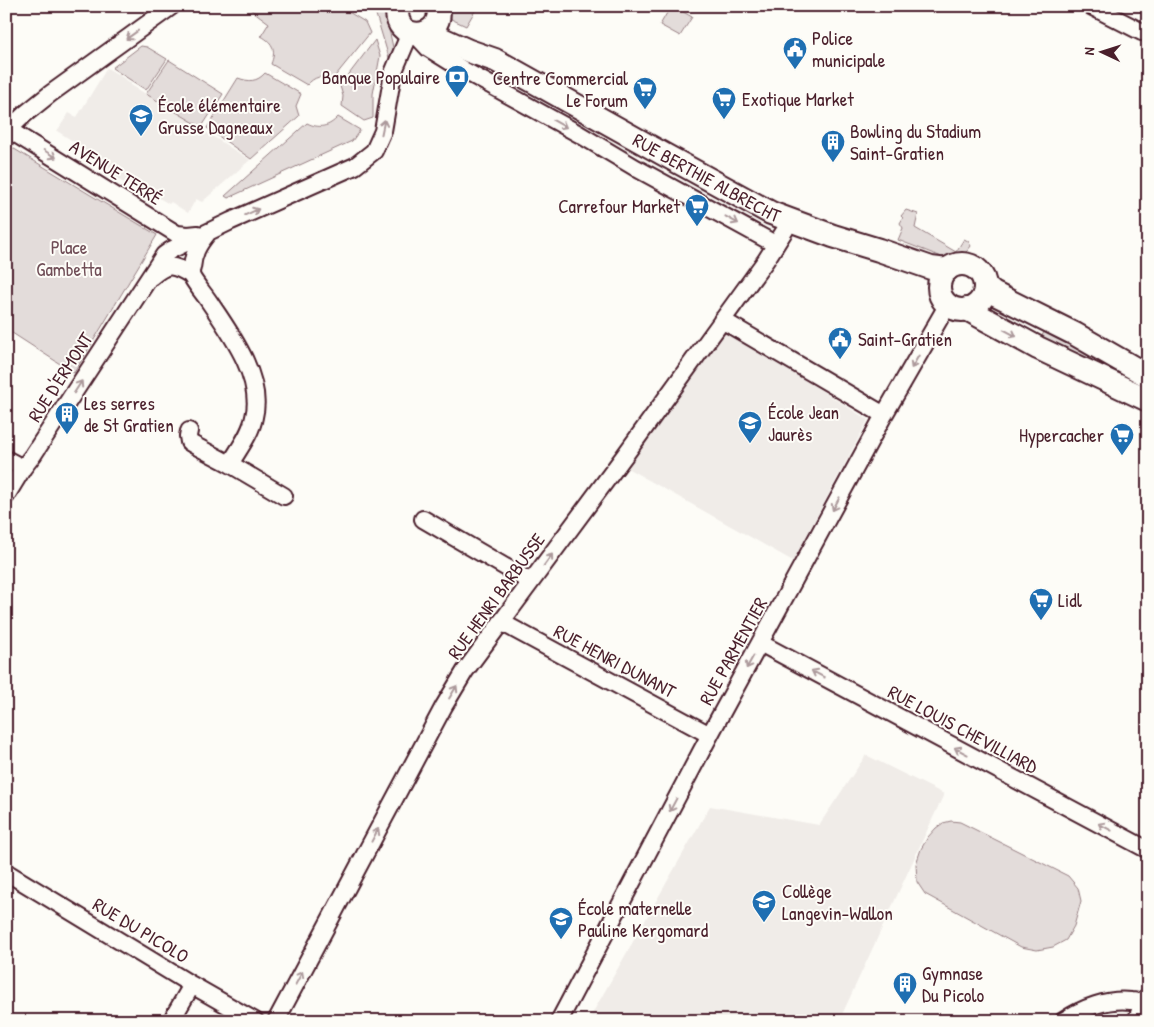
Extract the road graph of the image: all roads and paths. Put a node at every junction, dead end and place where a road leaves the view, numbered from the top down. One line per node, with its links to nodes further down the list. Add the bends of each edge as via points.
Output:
1 (172, 6): 6 (street, one-way to 6, via 50,94)
2 (398, 6): 4 (street, via 400,26)
3 (1091, 6): 5 (street)
4 (426, 25): 7 (street, RUE BERTHIE ALBRECHT, via 479,44 495,60); 8 (street, RUE D'ERMONT, one-way to 4, via 355,166 374,151 383,131 393,74); 9 (street, RUE BERTHIE ALBRECHT, one-way to 9, via 428,48)
5 (1148, 32)
6 (7, 130): 8 (street, AVENUE TERRÉ, one-way to 8, via 177,234 188,236)
7 (789, 221): 9 (street, RUE HENRI BARBUSSE); 10 (street, RUE BERTHIE ALBRECHT)
8 (208, 232): 11 (street, via 192,258); 12 (street, RUE D'ERMONT, via 164,255)
9 (775, 244): 15 (street, RUE HENRI BARBUSSE)
10 (939, 273): 13 (street, RUE BERTHIE ALBRECHT, via 959,264 973,267 982,275); 14 (street, via 943,299)
11 (191, 275): 12 (street, RUE D'ERMONT, via 172,266 163,268); 23 (street, via 235,340 255,388 256,404 251,429)
12 (147, 281): 24 (street, RUE D'ERMONT, one-way to 12)
13 (985, 286): 14 (street, via 984,294 974,306); 16 (street, RUE BERTHIE ALBRECHT)
14 (958, 307): 18 (street, RUE BERTHIE ALBRECHT, one-way to 18); 20 (street, RUE PARMENTIER, one-way to 20)
15 (722, 320): 20 (street); 28 (street, RUE HENRI BARBUSSE, one-way to 15)
16 (1081, 337): 17 (street, RUE BERTHIE ALBRECHT); 18 (street, RUE BERTHIE ALBRECHT)
17 (1148, 376)
18 (1118, 386): 19 (street, RUE BERTHIE ALBRECHT)
19 (1148, 400)
20 (884, 415): 30 (street, RUE PARMENTIER, one-way to 30)
21 (189, 431): 23 (street, via 189,442)
22 (6, 459): 24 (street)
23 (230, 464): 26 (street)
24 (23, 468): 25 (street, RUE D'ERMONT)
25 (6, 496)
26 (284, 496)
27 (423, 519): 28 (street)
28 (531, 582): 29 (street, RUE HENRI BARBUSSE)
29 (501, 622): 31 (street, RUE HENRI DUNANT); 38 (street, RUE HENRI BARBUSSE, one-way to 29, via 444,706)
30 (760, 643): 31 (street, RUE PARMENTIER, one-way to 31); 32 (street, RUE LOUIS CHEVILLIARD, one-way to 30)
31 (710, 735): 39 (street, RUE PARMENTIER, one-way to 39)
32 (1148, 850)
33 (6, 872): 34 (street, RUE DU PICOLO)
34 (192, 984): 36 (street); 37 (street, RUE DU PICOLO)
35 (1145, 1009): 40 (street, via 1130,1000 1105,1003 1081,1010)
36 (171, 1021)
37 (255, 1021)
38 (276, 1021)
39 (559, 1021)
40 (1063, 1021)

